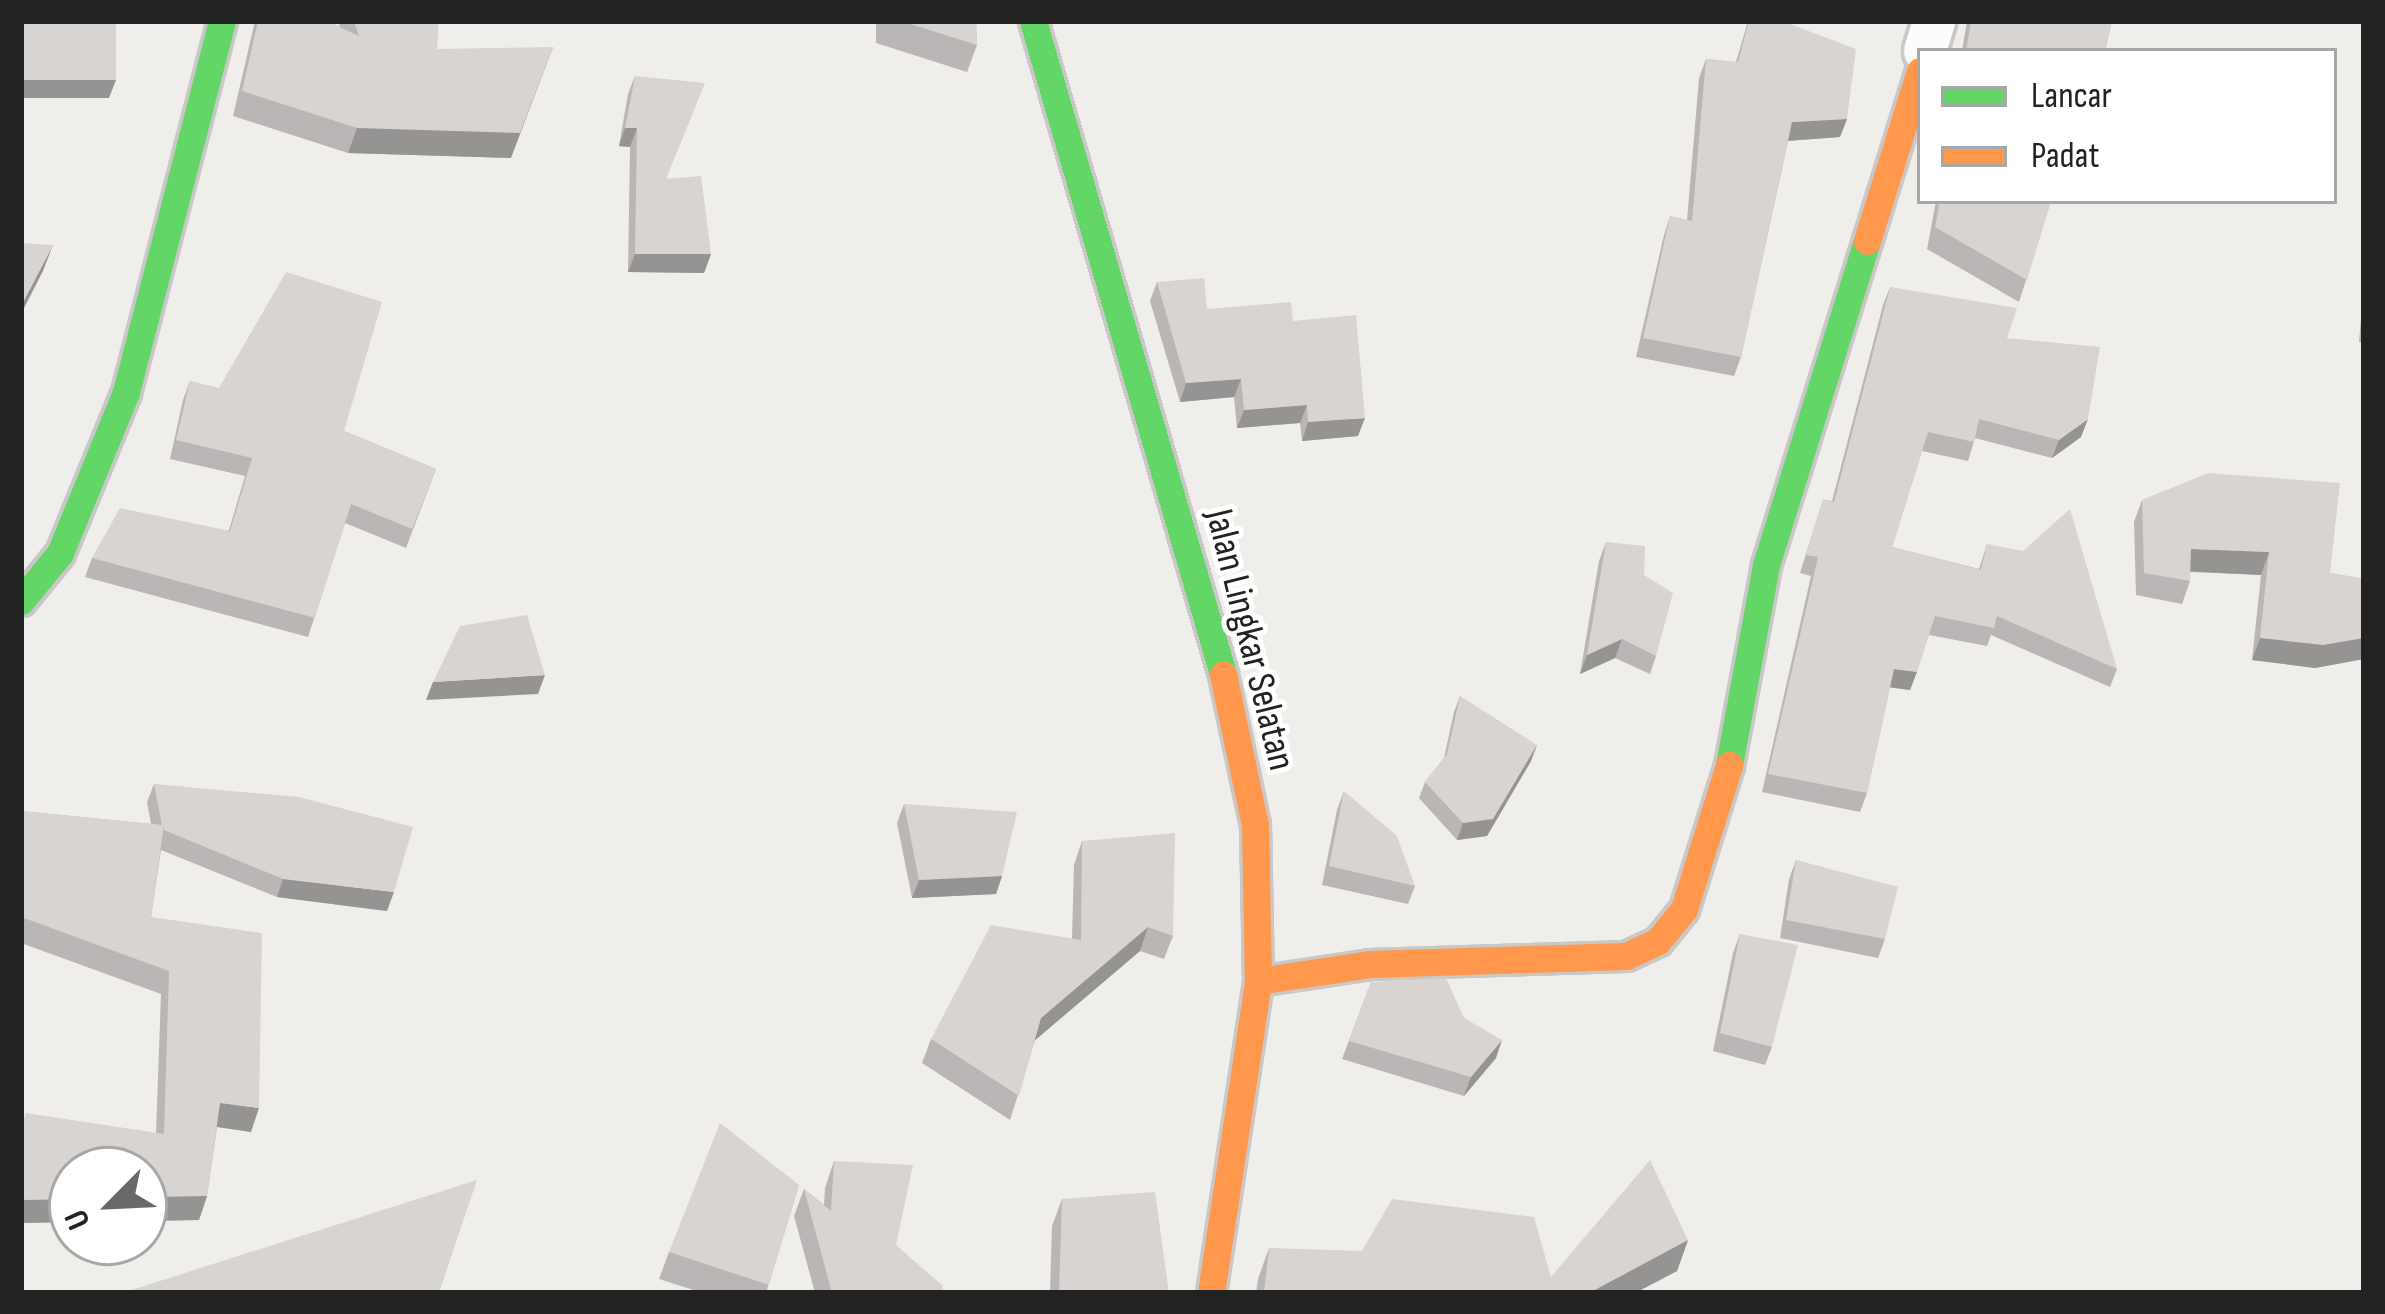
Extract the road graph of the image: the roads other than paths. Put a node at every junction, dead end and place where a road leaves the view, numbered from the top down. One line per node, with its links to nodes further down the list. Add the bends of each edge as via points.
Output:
1 (222, 21): 4 (street, via 126,392 60,553)
2 (1033, 21): 5 (street, Jalan Lingkar Selatan, via 1227,688 1255,825)
3 (1917, 80): 5 (street, via 1766,565 1724,795 1684,909 1658,941 1626,956 1370,964)
4 (21, 601)
5 (1258, 981): 6 (street, Jalan Lingkar Selatan)
6 (1210, 1293)

